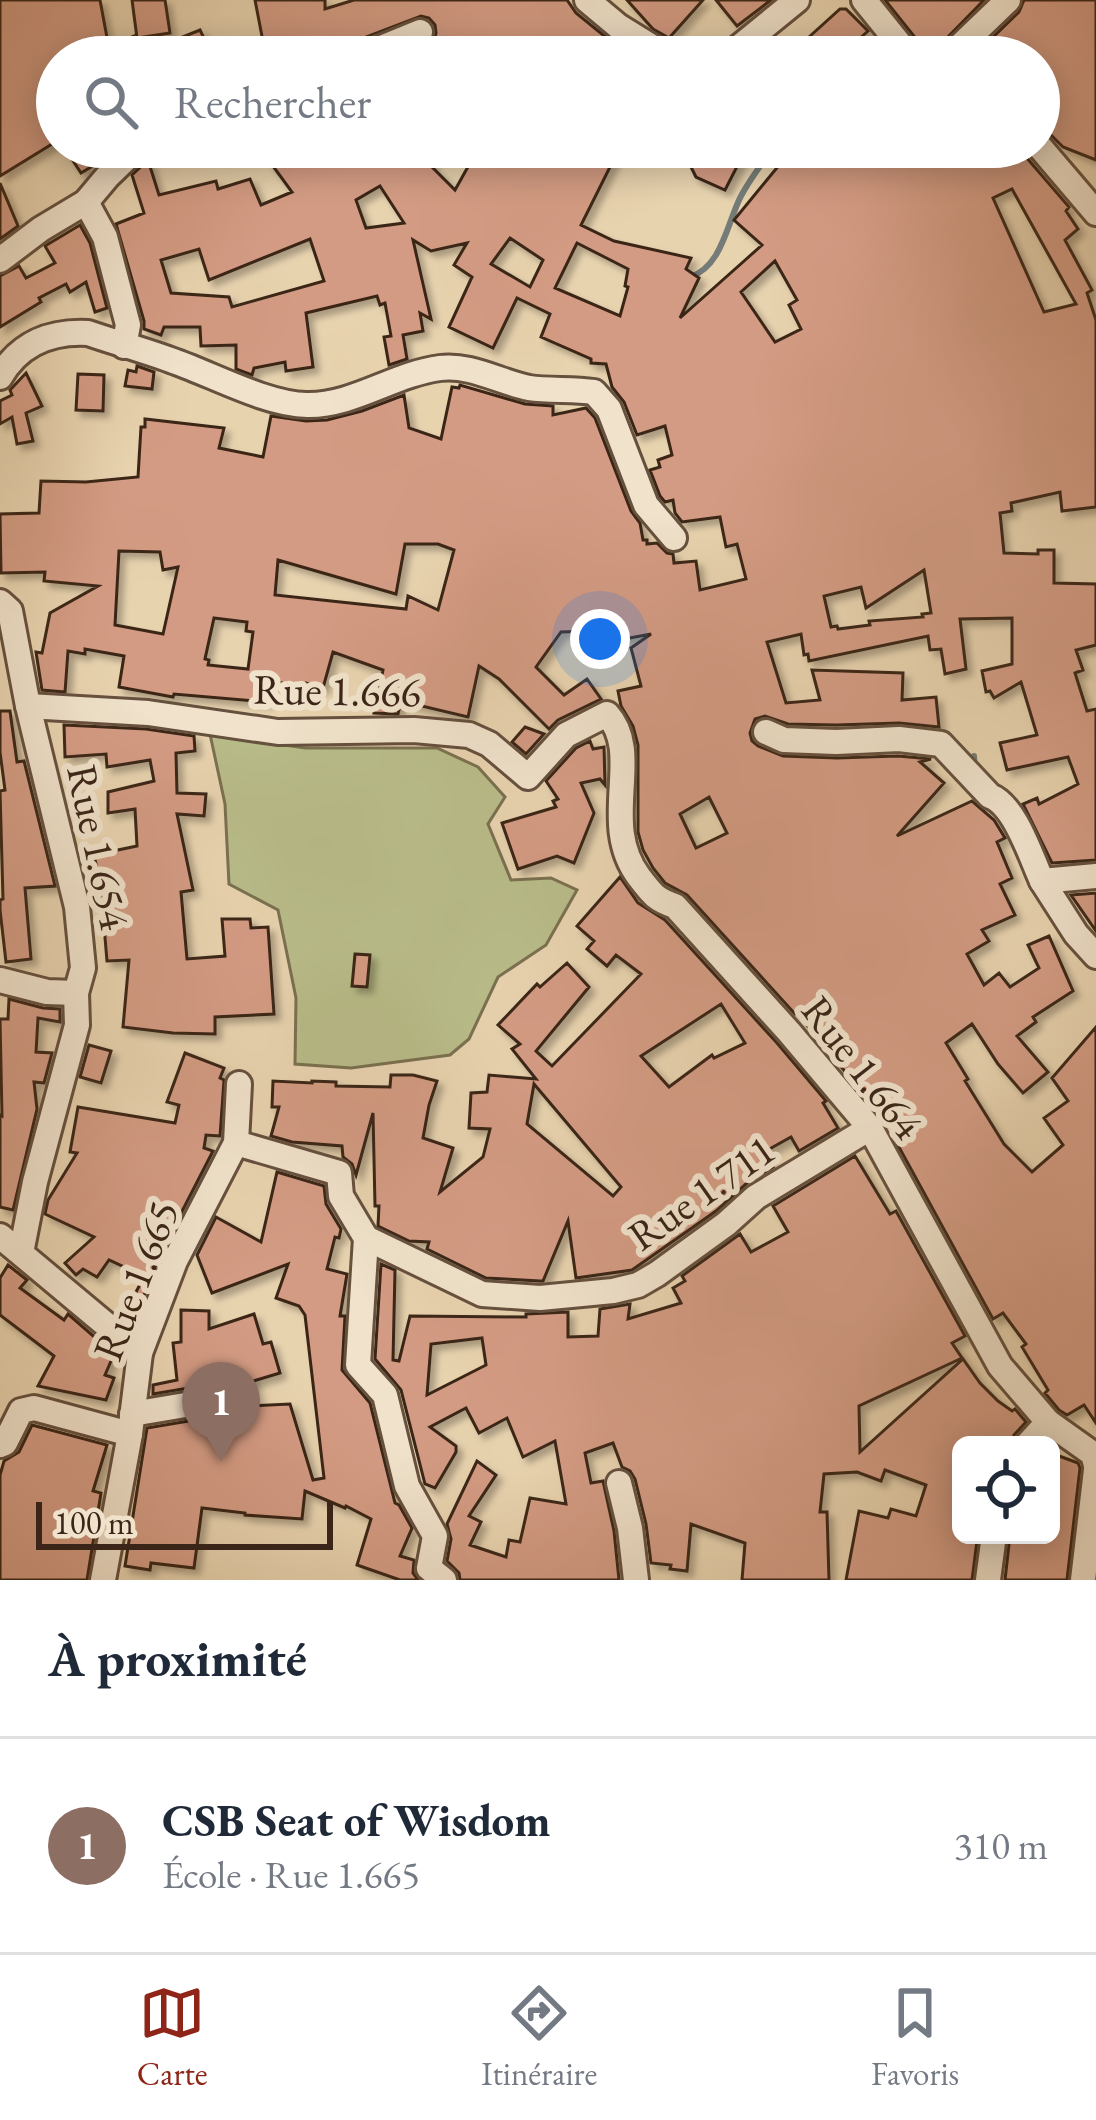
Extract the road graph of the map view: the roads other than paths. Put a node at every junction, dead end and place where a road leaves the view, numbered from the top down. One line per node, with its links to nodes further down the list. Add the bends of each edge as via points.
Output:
1 (587, 0): 7 (street)
2 (796, 0): 8 (street)
3 (864, 0): 9 (street)
4 (1008, 0): 10 (street)
5 (421, 32): 6 (street)
6 (411, 36)
7 (634, 36)
8 (753, 36)
9 (893, 36)
10 (973, 36)
11 (116, 168): 13 (street)
12 (1058, 168): 14 (street)
13 (86, 202): 15 (street); 16 (street, via 106,237)
14 (1096, 213)
15 (0, 260)
16 (126, 337): 17 (street, via 48,336 20,351); 18 (street, via 286,403 331,403 449,367 535,389 594,392 609,409 646,505)
17 (0, 377)
18 (674, 538)
19 (0, 602): 20 (street, Rue 1.654, via 10,610)
20 (28, 706): 21 (street, Rue 1.666, via 278,732 469,735 528,777 566,735); 27 (street, Rue 1.654, via 77,907)
21 (607, 714): 29 (street, Rue 1.664, via 624,751 621,836 628,863)
22 (766, 732): 24 (street, via 784,740 941,744 1000,799)
23 (1096, 876): 24 (street)
24 (1042, 881): 25 (street)
25 (1096, 956)
26 (0, 980): 27 (street)
27 (76, 994): 33 (street, Rue 1.654, via 76,1025)
28 (239, 1084): 30 (street, Rue 1.665)
29 (870, 1128): 32 (street, Rue 1.711, via 756,1197 657,1274 613,1291 482,1294); 36 (street, Rue 1.664, via 1000,1366)
30 (236, 1143): 32 (street, via 339,1173 341,1196); 34 (street, Rue 1.665, via 175,1261)
31 (0, 1236): 33 (street)
32 (366, 1238): 44 (street, via 358,1365 385,1395 407,1486 435,1536 428,1568)
33 (21, 1252): 34 (street)
34 (140, 1353): 37 (street, Rue 1.665)
35 (215, 1400): 37 (street)
36 (1048, 1422): 38 (street); 40 (street, Rue 1.664, via 1093,1454)
37 (131, 1424): 39 (street, via 34,1408 21,1412); 43 (street, Rue 1.665)
38 (1035, 1436)
39 (0, 1445)
40 (1096, 1467): 47 (street, Rue 1.664)
41 (619, 1483): 45 (street)
42 (993, 1544): 46 (street)
43 (103, 1580)
44 (444, 1580)
45 (636, 1580)
46 (988, 1580)
47 (1083, 1580)

